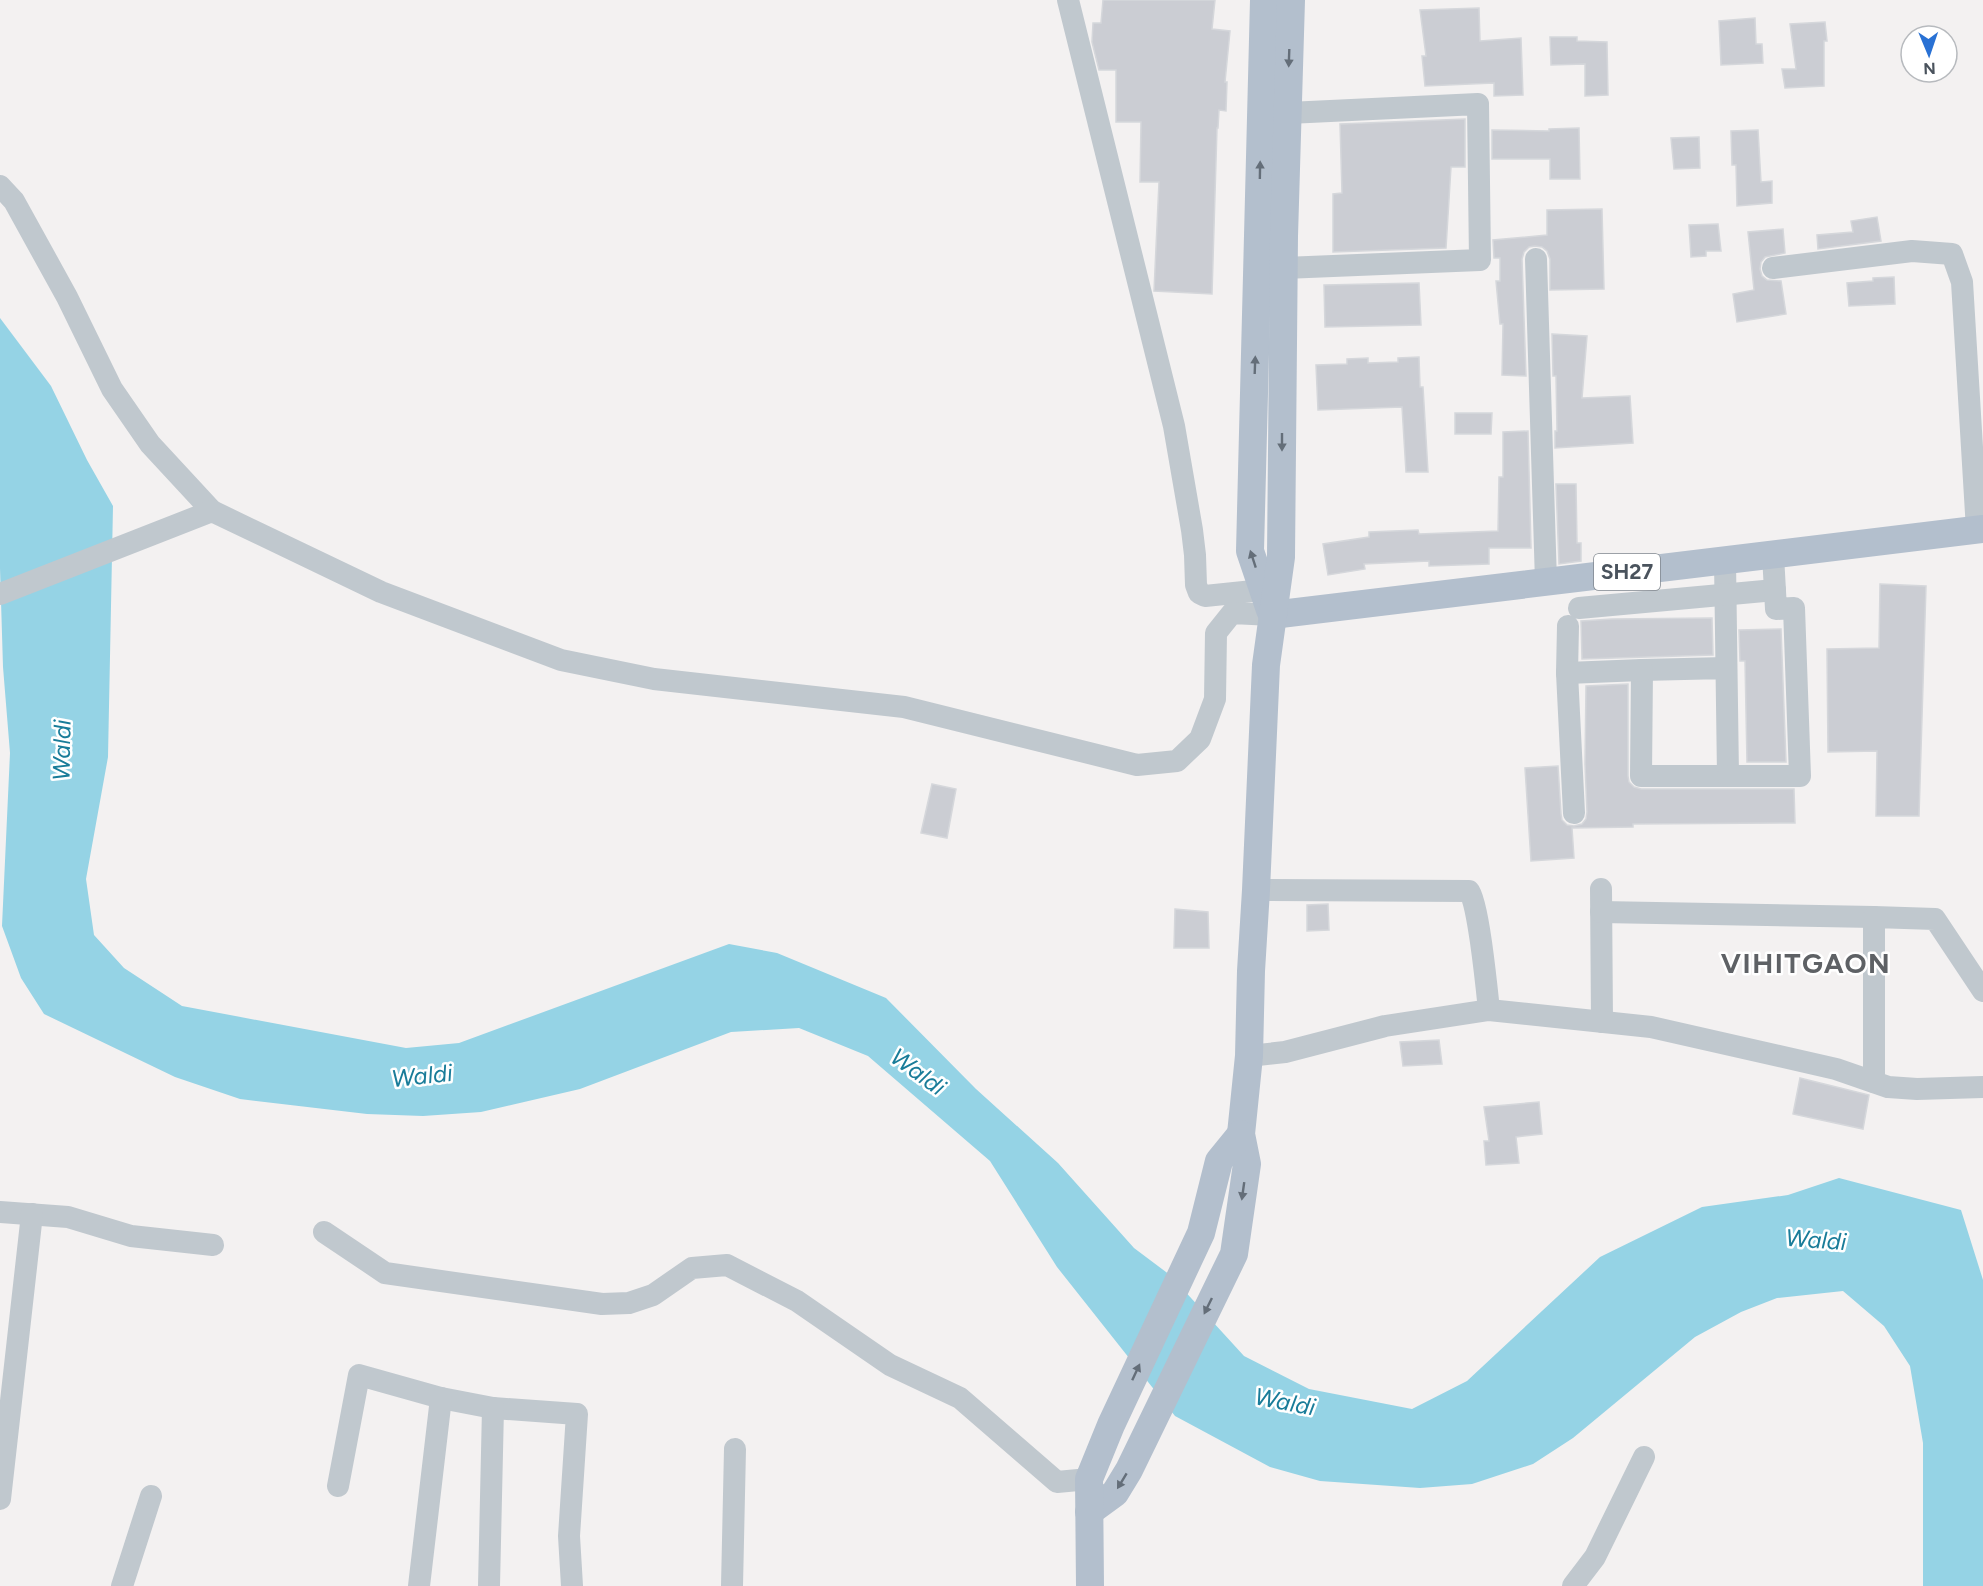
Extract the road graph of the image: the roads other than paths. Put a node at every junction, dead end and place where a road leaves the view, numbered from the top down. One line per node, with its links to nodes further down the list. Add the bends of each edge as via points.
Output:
1 (1068, 0): 17 (street, via 1174,426 1196,555 1196,585 1205,596)
2 (1264, 0): 17 (main road, one-way to 2, via 1250,551)
3 (1291, 0): 4 (main road, one-way to 4)
4 (1288, 113): 7 (main road); 7 (street, via 1478,104 1480,260)
5 (0, 186): 9 (street, via 14,201 57,278 112,389 150,444)
6 (1536, 259): 13 (street)
7 (1284, 268): 17 (main road, one-way to 17, via 1281,557)
8 (1773, 268): 10 (street, via 1912,251 1952,254 1962,282)
9 (212, 511): 15 (street); 17 (street, via 381,592 561,660 654,679 904,707 1137,765 1176,761 1200,739 1215,699 1216,633 1232,614)
10 (1980, 530): 11 (main road, SH27)
11 (1773, 555): 12 (main road, SH27); 14 (street)
12 (1725, 561): 13 (main road, SH27); 16 (street)
13 (1546, 582): 17 (main road, SH27)
14 (1775, 590): 16 (street); 21 (street, via 1776,609 1794,608 1800,776)
15 (0, 594)
16 (1725, 594): 18 (street); 20 (street, via 1574,617)
17 (1268, 602): 24 (main road)
18 (1726, 668): 19 (street); 21 (street)
19 (1642, 670): 20 (street); 21 (street, via 1641,776)
20 (1567, 673): 22 (street)
21 (1728, 776)
22 (1574, 813)
23 (1601, 889): 25 (street)
24 (1257, 890): 28 (street, via 1469,891); 30 (main road)
25 (1601, 912): 26 (street); 29 (street)
26 (1874, 917): 27 (street, via 1935,919); 31 (street)
27 (1983, 991)
28 (1489, 1010): 29 (street); 30 (street, via 1385,1026 1286,1052)
29 (1602, 1022): 31 (street, via 1663,1030 1836,1069)
30 (1249, 1056): 33 (main road)
31 (1874, 1082): 32 (street, via 1917,1089)
32 (1983, 1087)
33 (1241, 1134): 42 (main road, one-way to 33, via 1201,1233 1219,1161); 46 (main road, one-way to 46, via 1247,1164 1234,1254 1129,1470 1115,1493)
34 (0, 1212): 35 (street)
35 (32, 1214): 37 (street, via 68,1217 131,1236); 45 (street)
36 (324, 1232): 42 (street, via 385,1273 602,1304 629,1303 654,1295 692,1268 727,1265 797,1300 890,1365 960,1398 1057,1482)
37 (213, 1245)
38 (441, 1398): 39 (street); 43 (street, via 360,1375); 48 (street)
39 (493, 1408): 49 (street); 50 (street, via 577,1414 569,1536)
40 (735, 1449): 51 (street)
41 (1644, 1457): 53 (street, via 1595,1557)
42 (1089, 1479): 46 (main road)
43 (338, 1486)
44 (151, 1496): 47 (street)
45 (0, 1499)
46 (1089, 1512): 52 (main road)
47 (122, 1586)
48 (419, 1586)
49 (489, 1586)
50 (572, 1586)
51 (732, 1586)
52 (1090, 1586)
53 (1574, 1586)

